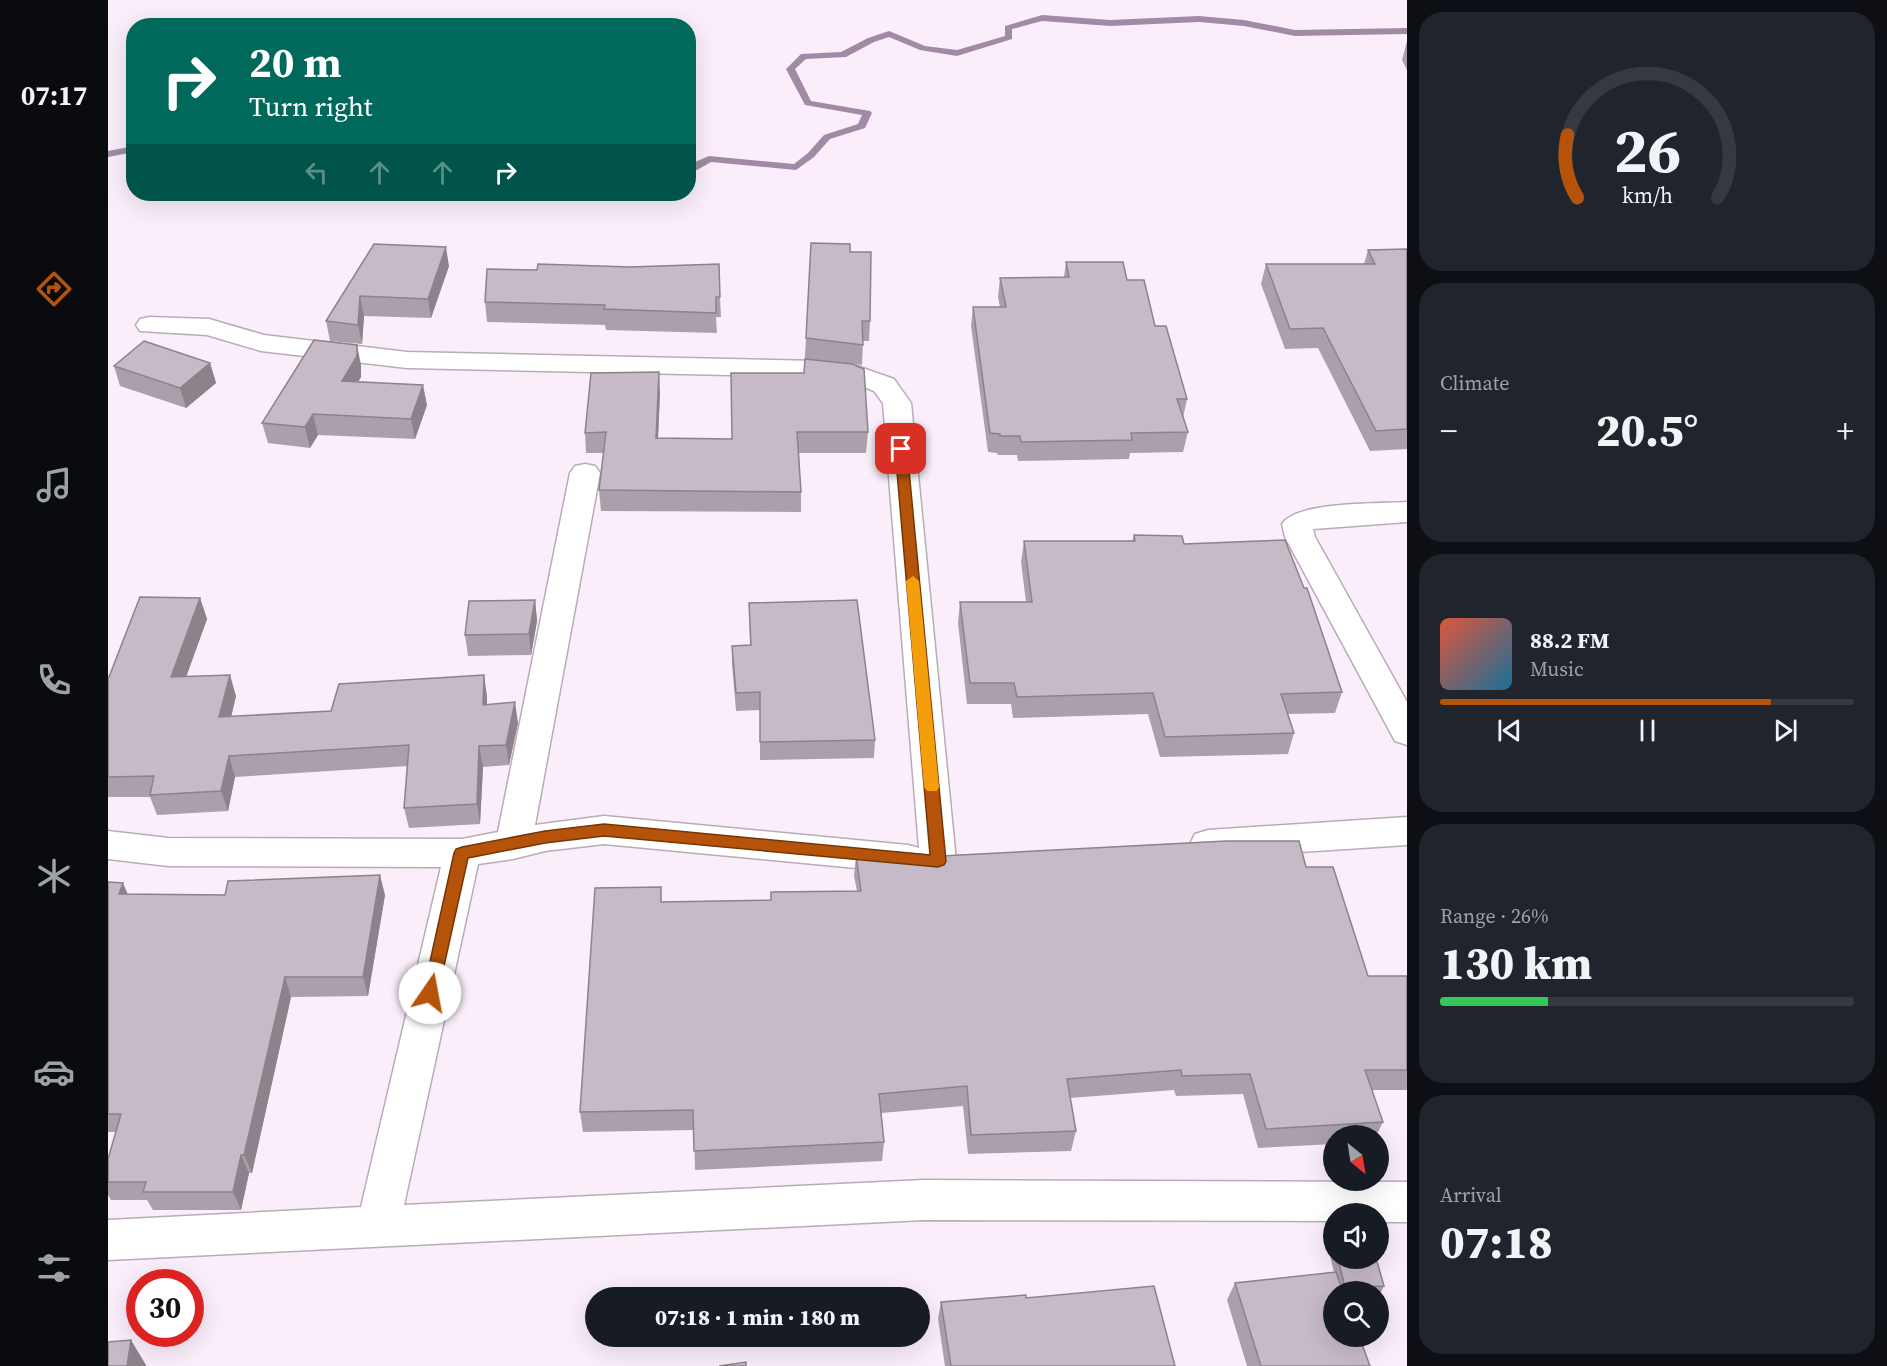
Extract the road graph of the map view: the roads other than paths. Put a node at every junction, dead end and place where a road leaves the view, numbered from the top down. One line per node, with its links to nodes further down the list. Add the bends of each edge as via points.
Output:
1 (149, 325): 11 (street, via 209,327 261,343 406,360 816,369 857,374 884,385 897,403)
2 (585, 473): 7 (street)
3 (1407, 512): 4 (street, via 1313,518 1297,524 1300,537)
4 (1407, 732)
5 (1407, 831): 8 (street)
6 (108, 845): 9 (street, via 168,852)
7 (513, 845): 9 (street); 11 (street, via 604,830)
8 (1173, 846)
9 (462, 853): 13 (street)
10 (973, 859): 11 (street)
11 (938, 861)
12 (1407, 1202): 13 (street, via 924,1200)
13 (378, 1226): 14 (street)
14 (108, 1240)

